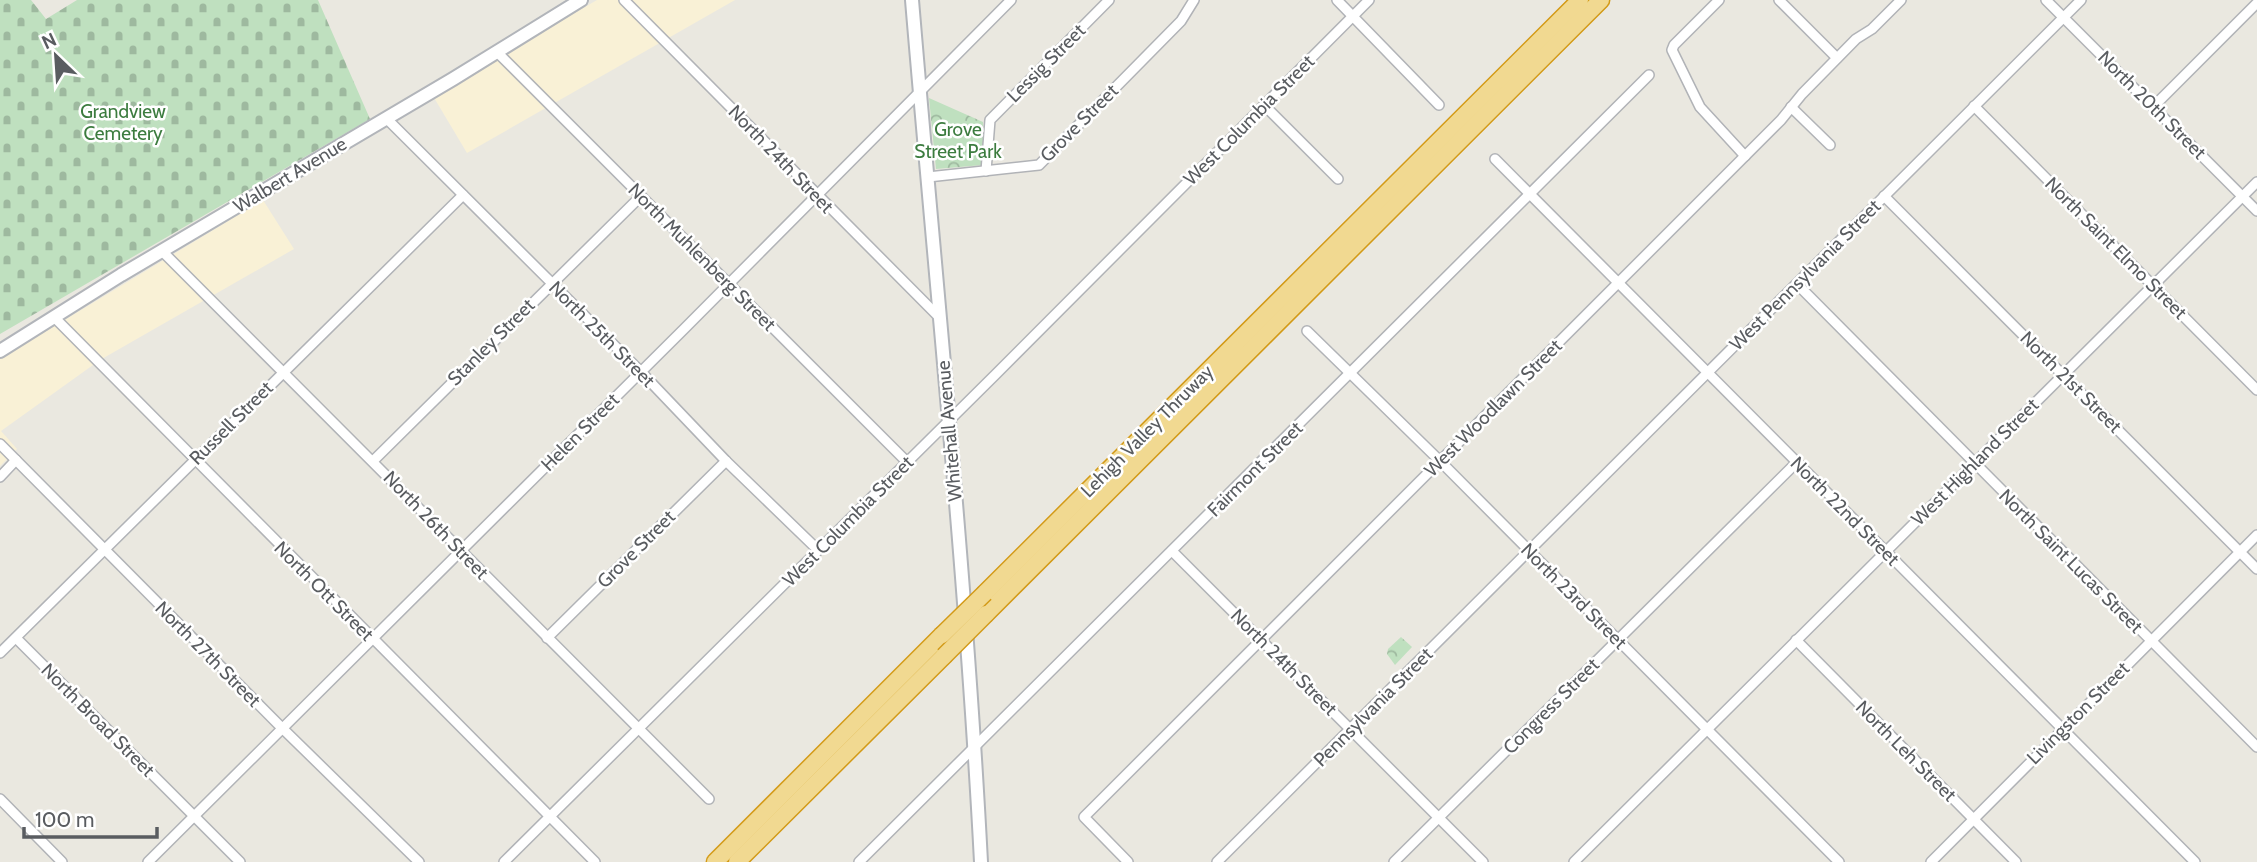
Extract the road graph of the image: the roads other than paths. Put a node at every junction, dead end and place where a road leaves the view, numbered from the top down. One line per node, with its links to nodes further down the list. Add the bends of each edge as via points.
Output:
1 (624, 0): 39 (street, North 24th Street)
2 (912, 0): 22 (street, Whitehall Avenue)
3 (1011, 0): 22 (street, Helen Street)
4 (1109, 0): 32 (street, Lessig Street, via 990,120)
5 (1194, 0): 32 (street, Grove Street, via 1181,21 1039,165)
6 (1337, 0): 17 (street)
7 (1369, 0): 17 (street, West Columbia Street)
8 (1580, 0): 106 (highway, Lehigh Valley Thruway, bridge)
9 (1601, 0): 107 (highway, Lehigh Valley Thruway, bridge)
10 (1719, 0): 30 (street, via 1672,50 1700,107)
11 (1779, 0): 20 (street)
12 (1901, 0): 20 (street, West Woodlawn Street)
13 (2046, 0): 18 (street, North 20th Street)
14 (2081, 0): 18 (street, West Pennsylvania Street)
15 (575, 1): 19 (street, Walbert Avenue)
16 (2257, 3): 27 (street)
17 (1353, 16): 23 (street); 24 (street, West Columbia Street)
18 (2064, 17): 25 (street, West Pennsylvania Street); 27 (street, North 20th Street)
19 (497, 52): 28 (street, Walbert Avenue); 38 (street, North Muhlenberg Street)
20 (1838, 58): 26 (street, West Woodlawn Street)
21 (1649, 75): 36 (street, Fairmont Street)
22 (921, 91): 33 (street, Whitehall Avenue); 39 (street, Helen Street)
23 (1439, 105)
24 (1264, 106): 34 (street); 59 (street, West Columbia Street)
25 (1974, 106): 40 (street, West Pennsylvania Street); 48 (street, North Saint Elmo Street)
26 (1791, 107): 29 (street); 30 (street, West Woodlawn Street)
27 (2153, 107): 41 (street, North 20th Street)
28 (386, 118): 37 (street, North 25th Street); 43 (street, Walbert Avenue)
29 (1830, 145)
30 (1745, 156): 45 (street, West Woodlawn Street)
31 (1495, 159): 36 (street, North 22nd Street)
32 (986, 171): 33 (street, Grove Street)
33 (928, 177): 50 (street, Whitehall Avenue)
34 (1338, 179)
35 (2257, 182): 41 (street, West Highland Street)
36 (1530, 194): 45 (street, North 22nd Street); 55 (street, Fairmont Street)
37 (463, 195): 44 (street, North 25th Street); 53 (street, Russell Street)
38 (641, 196): 44 (street, Stanley Street); 46 (street, North Muhlenberg Street)
39 (816, 196): 46 (street, Helen Street); 50 (street, North 24th Street)
40 (1884, 196): 47 (street, West Pennsylvania Street); 57 (street, North 21st Street)
41 (2243, 196): 42 (street, North 20th Street); 48 (street, West Highland Street)
42 (2257, 211)
43 (162, 251): 49 (street, Walbert Avenue); 53 (street, North 26th Street)
44 (551, 283): 54 (street, North 25th Street); 63 (street, Stanley Street)
45 (1618, 283): 56 (street, North 22nd Street); 65 (street, West Woodlawn Street)
46 (728, 284): 54 (street, Helen Street); 66 (street, North Muhlenberg Street)
47 (1797, 284): 56 (street, West Pennsylvania Street); 68 (street, North Saint Lucas Street)
48 (2153, 286): 57 (street, West Highland Street); 58 (street, North Saint Elmo Street)
49 (55, 318): 52 (street, Walbert Avenue); 61 (street, North Ott Street)
50 (940, 318): 59 (street, Whitehall Avenue)
51 (1307, 331): 55 (street, North 23rd Street)
52 (0, 351)
53 (283, 372): 61 (street, Russell Street); 63 (street, North 26th Street)
54 (641, 372): 64 (street, North 25th Street); 73 (street, Helen Street)
55 (1350, 372): 65 (street, North 23rd Street); 74 (street, Fairmont Street)
56 (1707, 373): 67 (street, North 22nd Street); 75 (street, West Pennsylvania Street)
57 (2064, 374): 68 (street, West Highland Street); 77 (street, North 21st Street)
58 (2257, 390)
59 (948, 421): 66 (street, West Columbia Street); 92 (street, Whitehall Avenue)
60 (0, 444): 62 (street, North 27th Street)
61 (194, 459): 71 (street, Russell Street); 81 (street, North Ott Street)
62 (16, 460): 69 (street); 71 (street, North 27th Street)
63 (373, 461): 73 (street, North 26th Street)
64 (726, 461): 72 (street, North 25th Street); 80 (street, Grove Street)
65 (1440, 461): 75 (street, North 23rd Street); 82 (street, West Woodlawn Street)
66 (907, 462): 72 (street, West Columbia Street)
67 (1797, 462): 76 (street, North 22nd Street); 83 (street, Congress Street)
68 (1973, 463): 76 (street, West Highland Street); 85 (street, North Saint Lucas Street)
69 (0, 477)
70 (2257, 535): 77 (street, Livingston Street)
71 (105, 550): 79 (street, Russell Street); 87 (street, North 27th Street)
72 (818, 550): 88 (street, West Columbia Street)
73 (461, 551): 80 (street, North 26th Street); 81 (street, Helen Street)
74 (1172, 551): 82 (street, North 24th Street); 92 (street, Fairmont Street)
75 (1529, 551): 83 (street, North 23rd Street); 89 (street, Pennsylvania Street)
76 (1885, 551): 84 (street, West Highland Street); 91 (street, North 22nd Street)
77 (2240, 552): 78 (street, North 21st Street); 85 (street, Livingston Street)
78 (2257, 569)
79 (16, 638): 86 (street, Russell Street); 97 (street, North Broad Street)
80 (547, 638): 88 (street, North 26th Street)
81 (372, 639): 87 (street, Helen Street); 96 (street, North Ott Street)
82 (1262, 639): 89 (street, North 24th Street); 110 (street, West Woodlawn Street, via 1084,817)
83 (1618, 639): 90 (street, North 23rd Street); 98 (street, Congress Street)
84 (1796, 640): 90 (street, West Highland Street); 99 (street, North Leh Street)
85 (2151, 640): 91 (street, Livingston Street); 93 (street, North Saint Lucas Street)
86 (0, 653)
87 (282, 727): 97 (street, Helen Street); 103 (street, North 27th Street)
88 (639, 729): 95 (street, North 26th Street); 96 (street, West Columbia Street)
89 (1351, 729): 98 (street, North 24th Street); 111 (street, Pennsylvania Street)
90 (1707, 729): 114 (street, West Highland Street); 115 (street, North 23rd Street)
91 (2062, 729): 99 (street, Livingston Street); 118 (street, North 22nd Street)
92 (975, 745): 108 (street, Fairmont Street); 109 (street, Whitehall Avenue)
93 (2257, 747)
94 (0, 799): 100 (street)
95 (709, 799)
96 (550, 815): 104 (street, West Columbia Street); 105 (street, North Ott Street)
97 (193, 816): 101 (street, Helen Street); 102 (street, North Broad Street)
98 (1439, 817): 112 (street, Congress Street); 113 (street, North 24th Street)
99 (1973, 820): 116 (street, Livingston Street); 117 (street, North Leh Street)
100 (62, 862)
101 (148, 862)
102 (240, 862)
103 (419, 862)
104 (504, 862)
105 (595, 862)
106 (715, 862)
107 (737, 862)
108 (859, 862)
109 (981, 862)
110 (1128, 862)
111 (1217, 862)
112 (1394, 862)
113 (1483, 862)
114 (1574, 862)
115 (1839, 862)
116 (1931, 862)
117 (2016, 862)
118 (2195, 862)

